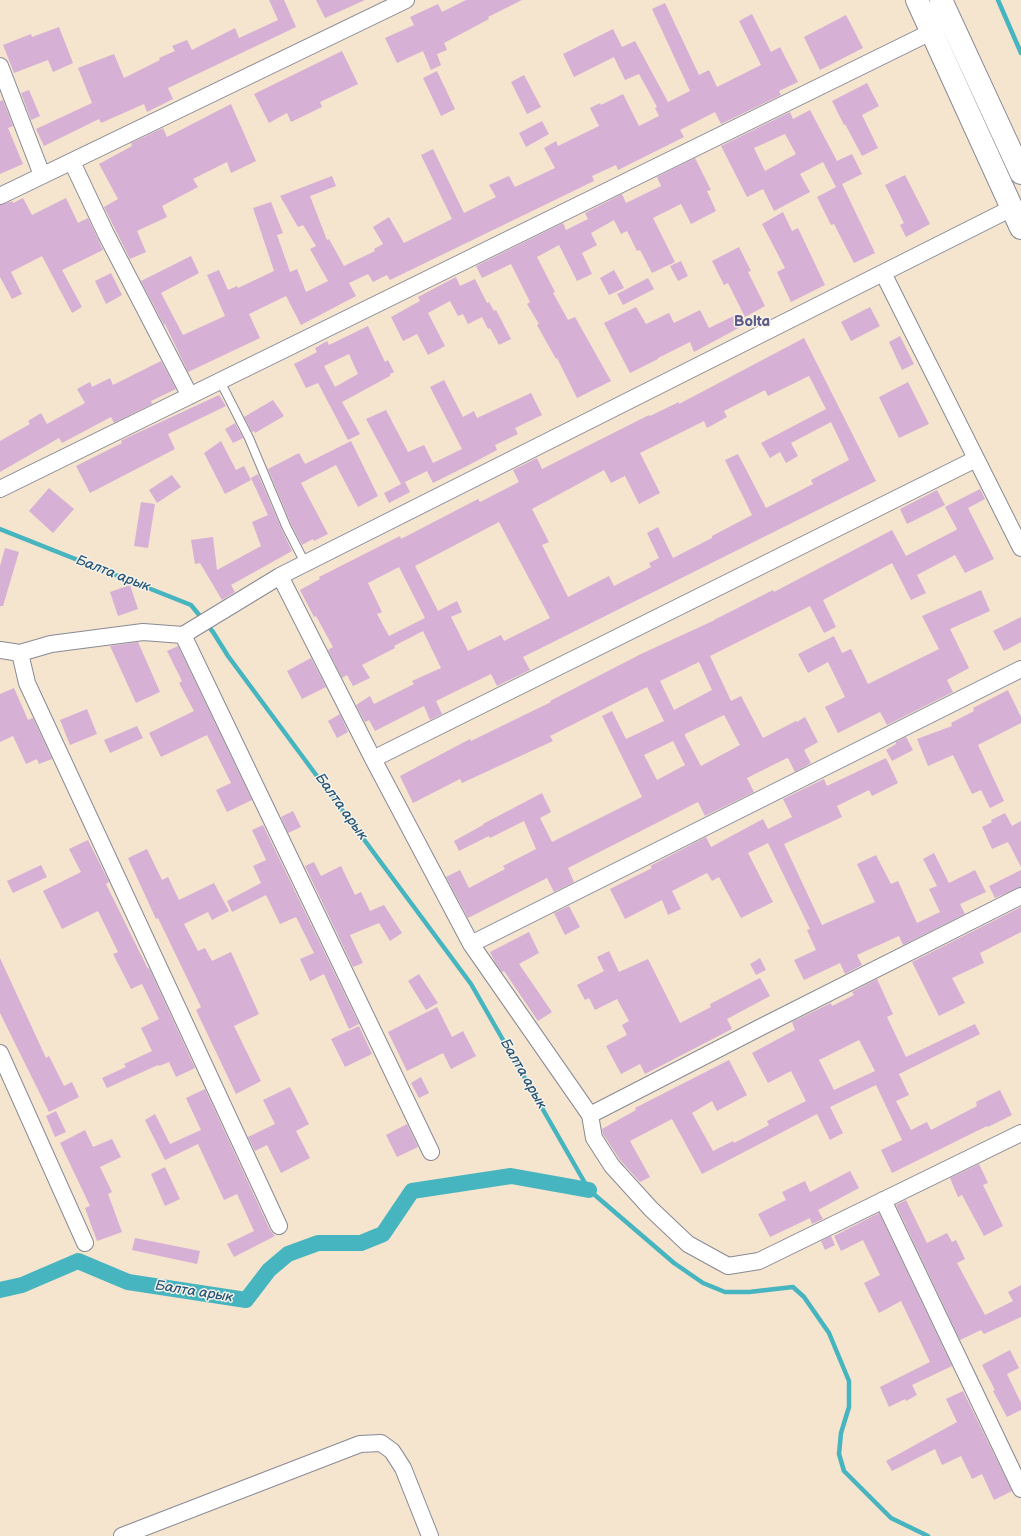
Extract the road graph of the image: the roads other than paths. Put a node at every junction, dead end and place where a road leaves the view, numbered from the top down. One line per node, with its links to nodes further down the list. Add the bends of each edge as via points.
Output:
1 (406, 0): 6 (street)
2 (917, 0): 4 (highway)
3 (942, 0): 7 (highway)
4 (931, 32): 10 (highway); 13 (street)
5 (0, 66): 8 (street)
6 (72, 162): 8 (street); 14 (street, via 106,234)
7 (1021, 174)
8 (42, 175): 9 (street)
9 (0, 196)
10 (1012, 208): 11 (highway); 12 (street)
11 (1021, 228)
12 (883, 273): 15 (street); 18 (street)
13 (220, 381): 14 (street); 18 (lane, via 249,438 286,526)
14 (190, 396): 16 (street)
15 (976, 459): 17 (street); 24 (street)
16 (0, 489)
17 (1021, 548)
18 (305, 563): 19 (street)
19 (280, 576): 20 (street); 24 (street)
20 (183, 635): 22 (street, via 143,632 58,643); 30 (street)
21 (0, 650): 22 (street)
22 (20, 653): 32 (street, via 27,683)
23 (1021, 669): 26 (street)
24 (373, 759): 26 (street)
25 (1021, 896): 28 (street)
26 (471, 944): 28 (street)
27 (0, 1053): 33 (street)
28 (590, 1115): 31 (street, via 594,1138 612,1166 651,1209 688,1244 728,1266 759,1261)
29 (1021, 1133): 31 (street)
30 (431, 1152)
31 (884, 1200): 34 (street)
32 (279, 1226)
33 (85, 1242)
34 (1021, 1489)
35 (122, 1536): 36 (street, via 360,1444 381,1443 392,1451 403,1468)
36 (430, 1536)

